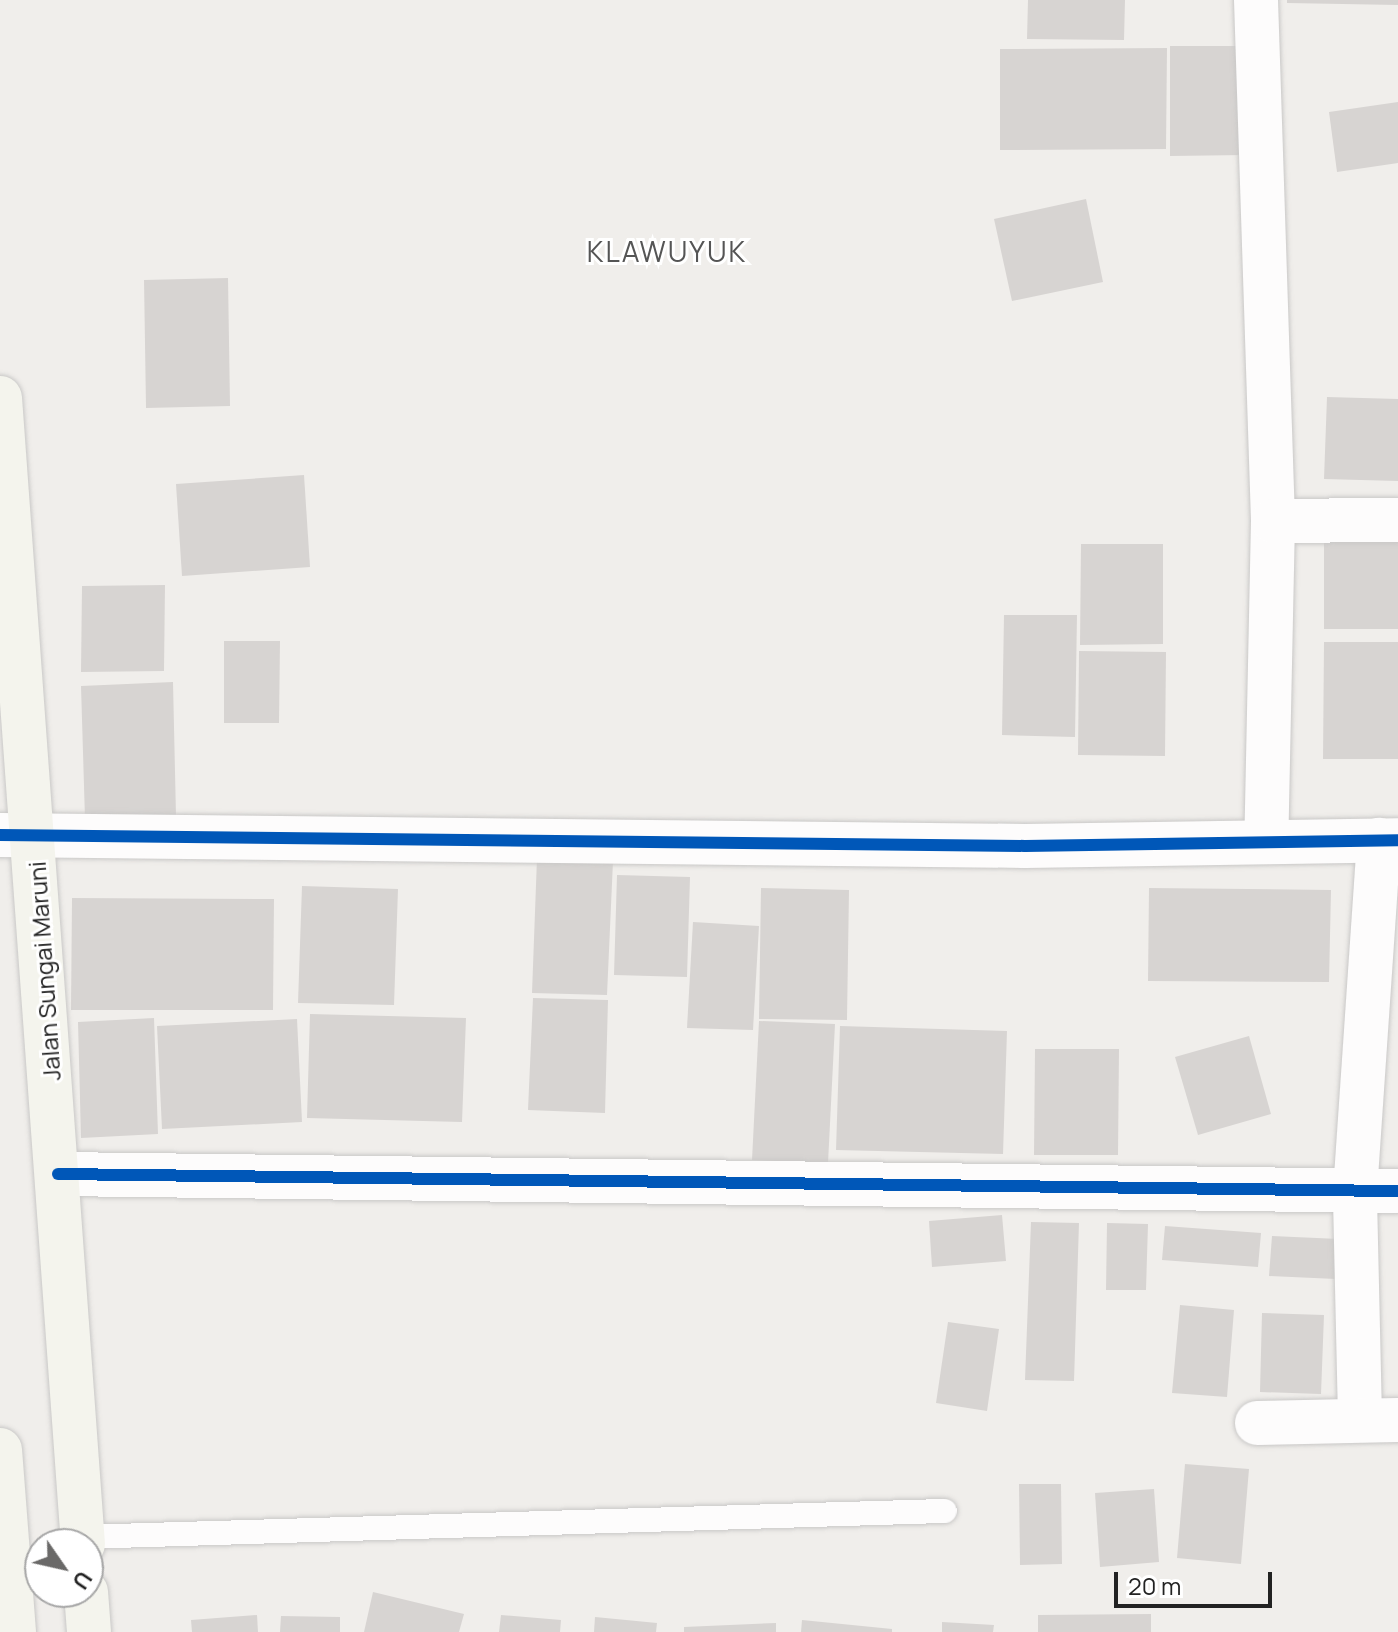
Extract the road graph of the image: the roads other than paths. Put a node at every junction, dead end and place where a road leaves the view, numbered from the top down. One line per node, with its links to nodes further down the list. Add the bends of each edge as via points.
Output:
1 (1256, 0): 4 (street)
2 (0, 398): 5 (main road, Jalan Sungai Maruni)
3 (1398, 520): 4 (street)
4 (1273, 521): 7 (street)
5 (17, 835): 7 (street, via 1025,846); 8 (main road, Jalan Sungai Maruni)
6 (1388, 840): 7 (street); 10 (street)
7 (1266, 842)
8 (58, 1174): 10 (street); 15 (main road, Jalan Sungai Maruni)
9 (1398, 1191): 10 (street)
10 (1355, 1192): 11 (street)
11 (1379, 1419): 12 (street)
12 (1257, 1423)
13 (0, 1450): 18 (main road)
14 (945, 1511): 16 (lane)
15 (81, 1528)
16 (104, 1539)
17 (87, 1608): 19 (main road)
18 (14, 1632)
19 (89, 1632)

